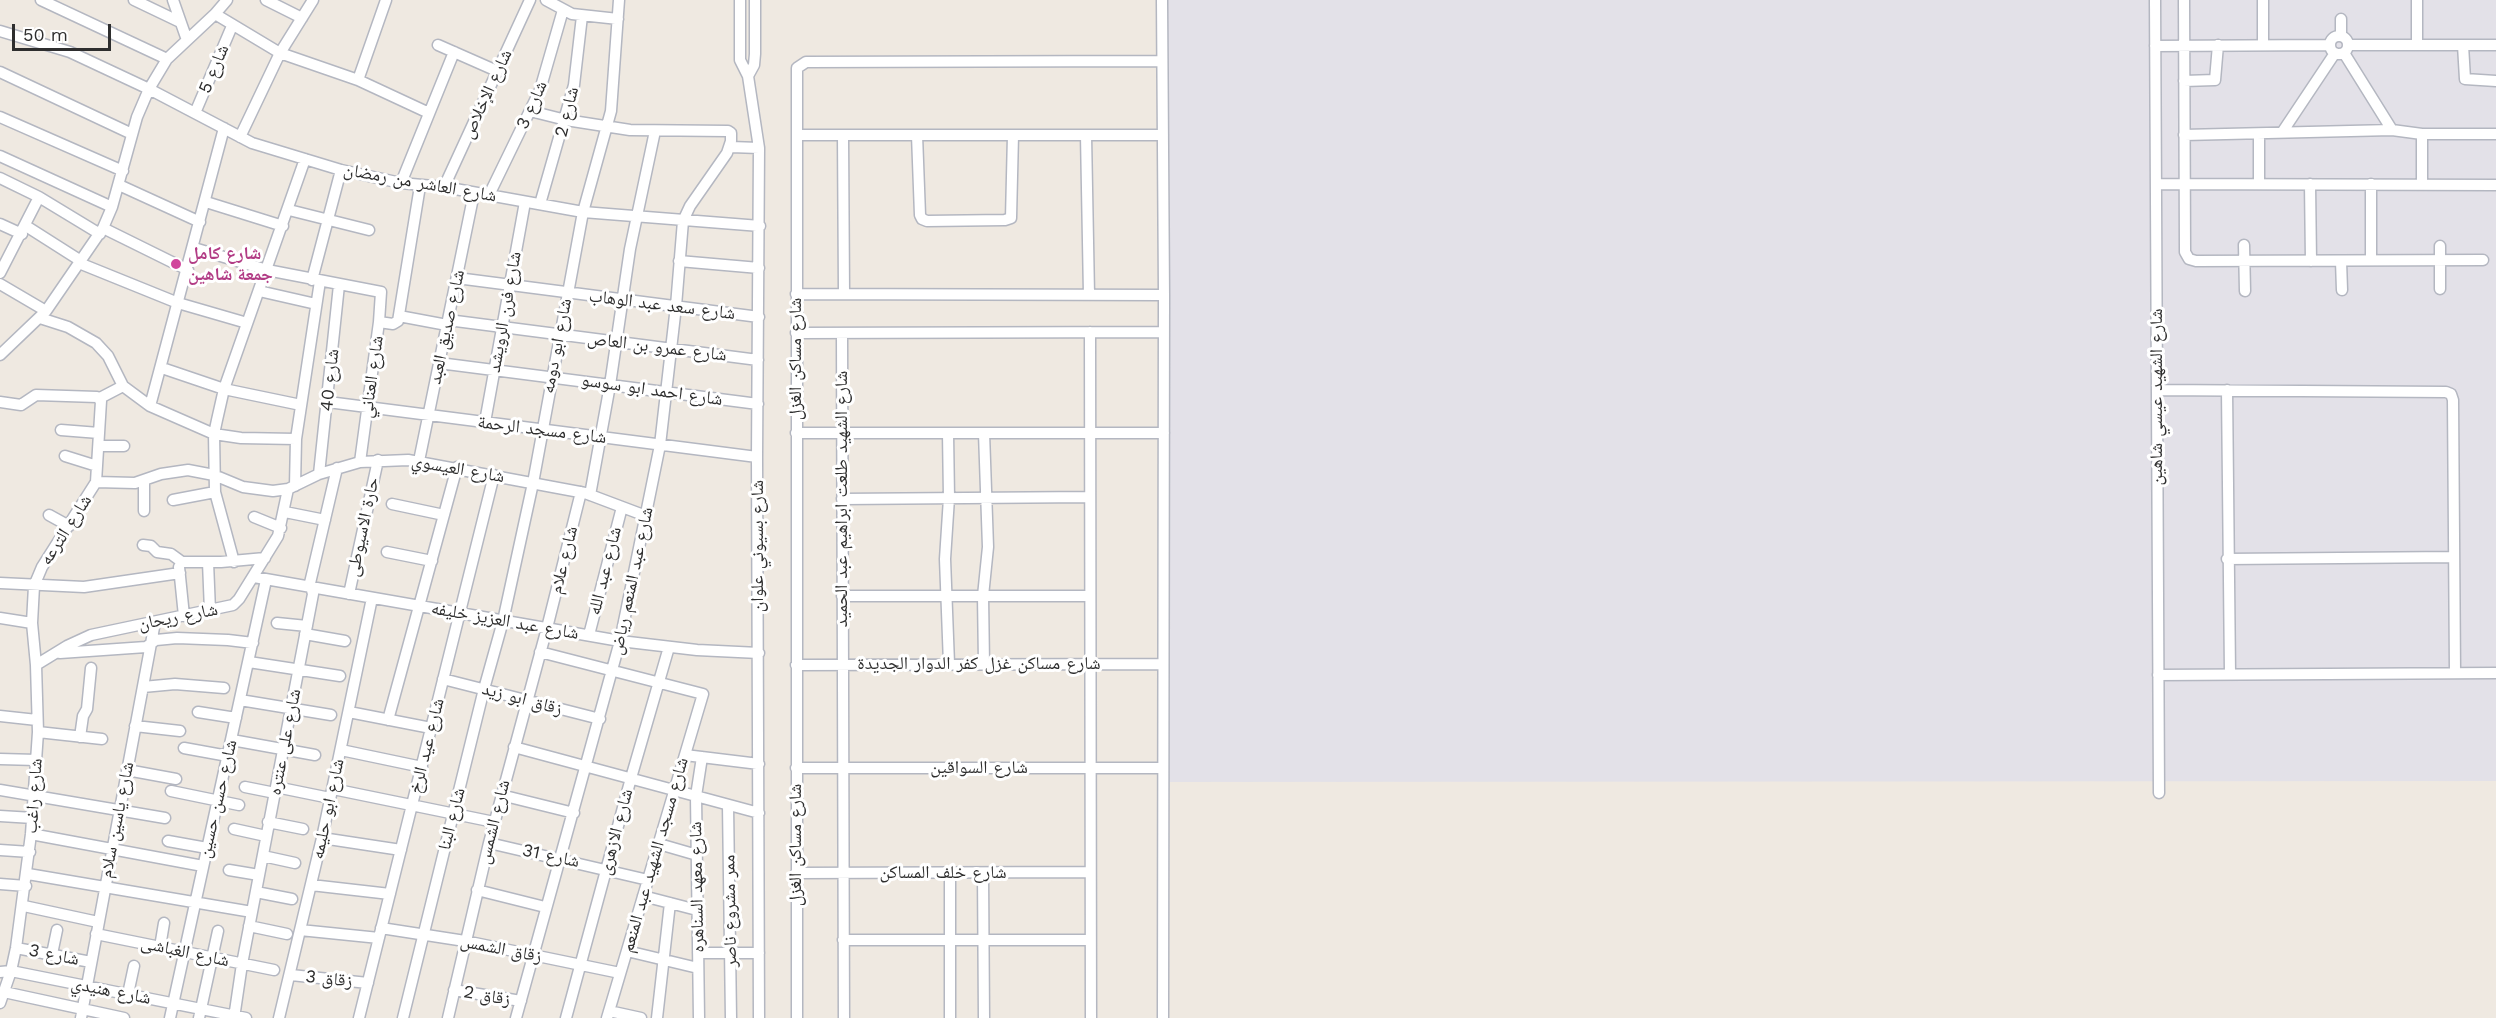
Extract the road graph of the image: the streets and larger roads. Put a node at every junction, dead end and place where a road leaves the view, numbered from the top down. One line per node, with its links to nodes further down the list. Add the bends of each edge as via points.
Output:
1 (41, 0): 39 (street)
2 (134, 0): 24 (street)
3 (173, 0): 24 (street)
4 (266, 0): 21 (street)
5 (313, 0): 21 (street)
6 (386, 0): 44 (street)
7 (530, 0): 41 (street, شارع الإخلاص)
8 (546, 0): 18 (street)
9 (619, 0): 22 (street, شارع ابو دومه)
10 (740, 0): 43 (street, شارع بسيوني علوان, via 740,60)
11 (755, 0): 43 (street, شارع بسيوني علوان, via 754,65)
12 (1162, 0): 40 (street)
13 (2155, 0): 35 (street, شارع الشهيد عيسي شاهين)
14 (2184, 0): 29 (street)
15 (2263, 0): 31 (street)
16 (2417, 0): 32 (street)
17 (225, 1): 19 (street)
18 (563, 10): 20 (street); 48 (street, شارع 3, via 547,69)
19 (215, 14): 25 (street); 27 (street)
20 (582, 16): 22 (street); 52 (street, شارع 2, via 578,65)
21 (302, 18): 38 (street)
22 (618, 19): 53 (street, شارع ابو دومه)
23 (2341, 19): 36 (street, via 2341,36 2334,38)
24 (180, 22): 27 (street)
25 (232, 26): 38 (street); 49 (street, شارع 5)
26 (0, 31): 47 (street, شارع العاشر من رمضان, via 70,52)
27 (187, 40): 39 (street)
28 (438, 45): 37 (street)
29 (2184, 45): 30 (street); 35 (street); 45 (street)
30 (2218, 45): 31 (street); 45 (street, via 2215,81)
31 (2263, 45): 36 (street)
32 (2417, 45): 33 (street); 36 (street)
33 (2463, 45): 34 (street); 46 (street, via 2464,79)
34 (2496, 45)
35 (2155, 46): 78 (street, شارع الشهيد عيسي شاهين)
36 (2339, 49): 55 (street); 57 (street)
37 (454, 52): 41 (street); 50 (street)
38 (280, 53): 44 (street); 69 (street)
39 (167, 59): 47 (street)
40 (1162, 61): 61 (street, شارع مساكن الغزل, via 802,62 796,71); 66 (street)
41 (498, 71): 87 (street, شارع الإخلاص)
42 (0, 72): 58 (street)
43 (748, 76): 71 (street, شارع بسيوني علوان)
44 (358, 80): 50 (street)
45 (2184, 81): 67 (street)
46 (2496, 81)
47 (149, 89): 49 (street, شارع العاشر من رمضان); 58 (street)
48 (530, 111): 52 (street); 89 (street, شارع 3)
49 (195, 113): 54 (street, شارع العاشر من رمضان)
50 (429, 113): 77 (street)
51 (0, 117): 75 (street)
52 (566, 120): 53 (street); 93 (street, شارع 2)
53 (607, 127): 56 (street); 96 (street, شارع ابو دومه)
54 (224, 128): 69 (street, شارع العاشر من رمضان); 91 (street)
55 (2392, 130): 57 (street); 59 (street)
56 (655, 132): 70 (street, via 728,131); 97 (street, شارع علام)
57 (2283, 132): 68 (street)
58 (132, 134): 75 (street)
59 (2422, 134): 60 (street); 84 (street)
60 (2496, 134)
61 (797, 135): 62 (street); 132 (street, شارع مساكن الغزل)
62 (843, 135): 63 (street); 133 (street)
63 (917, 135): 64 (street); 64 (street, via 920,214 927,221 1011,218)
64 (1013, 135): 65 (street)
65 (1086, 135): 66 (street); 134 (street)
66 (1163, 135): 135 (street)
67 (2184, 135): 68 (street); 79 (street)
68 (2259, 135): 80 (street)
69 (240, 137): 73 (street, شارع العاشر من رمضان)
70 (731, 147): 71 (street); 99 (street, شارع عبد المنعم رياض)
71 (759, 148): 103 (street, شارع بسيوني علوان)
72 (0, 156): 94 (street)
73 (305, 159): 74 (street, شارع العاشر من رمضان); 95 (street)
74 (341, 170): 77 (street, شارع العاشر من رمضان); 98 (street, شارع ريحان)
75 (123, 171): 83 (street)
76 (0, 178): 90 (street)
77 (401, 183): 86 (street, شارع العاشر من رمضان)
78 (2156, 184): 79 (street); 163 (street, شارع الشهيد عيسي شاهين)
79 (2185, 184): 80 (street); 114 (street, via 2186,256 2192,261)
80 (2259, 184): 81 (street)
81 (2310, 184): 82 (street); 115 (street)
82 (2371, 184): 84 (street); 110 (street)
83 (119, 185): 94 (street); 100 (street)
84 (2422, 185): 85 (street)
85 (2496, 185)
86 (420, 186): 87 (street, شارع العاشر من رمضان); 141 (street)
87 (444, 188): 88 (street, شارع العاشر من رمضان)
88 (474, 193): 89 (street, شارع العاشر من رمضان); 122 (street, شارع صديق العبد)
89 (489, 195): 92 (street, شارع العاشر من رمضان)
90 (39, 197): 104 (street); 106 (street)
91 (206, 202): 100 (street); 102 (street)
92 (525, 202): 93 (street, شارع العاشر من رمضان); 126 (street, شارع فرن الرويشد)
93 (540, 204): 96 (street, شارع العاشر من رمضان)
94 (112, 207): 106 (street)
95 (289, 210): 98 (street); 102 (street)
96 (583, 212): 97 (street, شارع العاشر من رمضان); 131 (street, شارع ابو دومه)
97 (636, 217): 99 (street, شارع العاشر من رمضان); 136 (street, شارع علام)
98 (328, 220): 105 (street); 123 (street, شارع ريحان)
99 (683, 221): 103 (street, شارع العاشر من رمضان); 113 (street, شارع عبد المنعم رياض)
100 (200, 222): 109 (street)
101 (0, 224): 104 (street)
102 (283, 226): 120 (street)
103 (760, 226): 118 (street, شارع بسيوني علوان)
104 (24, 230): 117 (street); 121 (street)
105 (369, 230)
106 (102, 231): 117 (street); 119 (street)
107 (2244, 245): 114 (street)
108 (2440, 246): 111 (street)
109 (194, 248): 119 (street); 120 (street)
110 (2371, 260): 111 (street); 116 (street)
111 (2440, 260): 112 (street); 127 (street)
112 (2483, 260)
113 (679, 261): 118 (street); 139 (street, شارع عبد المنعم رياض)
114 (2244, 261): 115 (street); 130 (street)
115 (2311, 261): 116 (street)
116 (2342, 261): 128 (street)
117 (80, 262): 137 (street); 140 (street)
118 (759, 268): 142 (street, شارع بسيوني علوان)
119 (188, 270): 137 (street)
120 (267, 270): 123 (street); 129 (street)
121 (0, 273)
122 (457, 278): 126 (street, شارع سعد عبد الوهاب); 144 (street, شارع صديق العبد)
123 (316, 281): 125 (street); 138 (street, شارع ريحان)
124 (0, 284): 140 (street)
125 (339, 285): 143 (street, شارع العناني, via 381,292); 168 (street, شارع 40)
126 (510, 285): 131 (street, شارع سعد عبد الوهاب); 146 (street, شارع فرن الرويشد)
127 (2440, 289)
128 (2342, 290)
129 (259, 291): 138 (street); 145 (street)
130 (2245, 291)
131 (568, 292): 136 (street, شارع سعد عبد الوهاب); 151 (street, شارع ابو دومه)
132 (796, 294): 133 (street); 149 (street, شارع مساكن الغزل)
133 (844, 294): 134 (street)
134 (1089, 295): 135 (street)
135 (1164, 295): 148 (street)
136 (622, 299): 139 (street, شارع سعد عبد الوهاب); 152 (street, شارع علام)
137 (178, 303): 145 (street); 157 (street)
138 (316, 304): 170 (street, شارع ريحان)
139 (676, 306): 142 (street, شارع سعد عبد الوهاب); 153 (street, شارع عبد المنعم رياض)
140 (43, 314): 154 (street); 161 (street, via 96,343 108,356)
141 (399, 316): 143 (street, via 396,323); 144 (street, شارع عمرو بن العاص)
142 (759, 317): 155 (street, شارع بسيوني علوان)
143 (379, 322): 172 (street, شارع العناني)
144 (448, 322): 146 (street, شارع عمرو بن العاص); 156 (street, شارع صديق العبد)
145 (248, 323): 162 (street)
146 (502, 327): 151 (street, شارع عمرو بن العاص); 158 (street, شارع فرن الرويشد)
147 (1090, 332): 148 (street); 150 (street); 182 (street)
148 (1164, 332): 183 (street)
149 (796, 333): 150 (street); 178 (street, شارع مساكن الغزل)
150 (842, 333): 179 (street, شارع الشهيد طلعت ابراهيم عبد الحميد)
151 (560, 334): 152 (street, شارع عمرو بن العاص); 159 (street, شارع ابو دومه)
152 (616, 342): 153 (street, شارع عمرو بن العاص); 160 (street, شارع علام)
153 (671, 349): 155 (street, شارع عمرو بن العاص); 165 (street, شارع عبد المنعم رياض)
154 (0, 355)
155 (758, 360): 169 (street, شارع بسيوني علوان)
156 (439, 363): 158 (street, شارع احمد ابو سوسو); 173 (street, شارع صديق العبد)
157 (162, 368): 162 (street); 171 (street)
158 (495, 370): 159 (street, شارع احمد ابو سوسو); 174 (street, شارع فرن الرويشد)
159 (551, 377): 160 (street, شارع احمد ابو سوسو); 176 (street, شارع ابو دومه)
160 (610, 385): 165 (street, شارع احمد ابو سوسو); 185 (street, شارع علام)
161 (123, 386): 166 (street); 171 (street)
162 (224, 389): 170 (street); 184 (street)
163 (2157, 390): 164 (street); 278 (street, شارع الشهيد عيسي شاهين)
164 (2227, 390): 225 (street, via 2451,394); 227 (street)
165 (667, 392): 169 (street, شارع احمد ابو سوسو); 187 (street, شارع عبد المنعم رياض)
166 (100, 398): 167 (street, via 36,395 21,405); 177 (street, شارع الترعه)
167 (0, 402)
168 (328, 402): 172 (street, شارع مسجد الرحمة); 198 (street, شارع 40)
169 (758, 404): 191 (street, شارع بسيوني علوان)
170 (300, 405): 186 (street, شارع ريحان)
171 (150, 406): 184 (street)
172 (368, 407): 173 (street, شارع مسجد الرحمة); 194 (street, شارع العناني)
173 (429, 415): 174 (street, شارع مسجد الرحمة); 193 (street, شارع صديق العبد)
174 (485, 422): 176 (street, شارع مسجد الرحمة)
175 (61, 430): 177 (street)
176 (542, 430): 185 (street, شارع مسجد الرحمة); 203 (street, شارع ابو دومه)
177 (99, 433): 188 (street, شارع الترعه)
178 (796, 433): 179 (street); 270 (street, شارع مساكن الغزل)
179 (842, 433): 180 (street); 210 (street, شارع الشهيد طلعت ابراهيم عبد الحميد)
180 (948, 433): 181 (street); 208 (street)
181 (984, 433): 182 (street); 209 (street)
182 (1090, 433): 183 (street); 207 (street)
183 (1164, 433): 268 (street)
184 (214, 434): 186 (street); 199 (street)
185 (601, 437): 187 (street, شارع مسجد الرحمة); 206 (street, شارع علام)
186 (296, 439): 204 (street, شارع ريحان)
187 (660, 445): 191 (street, شارع مسجد الرحمة); 218 (street, شارع عبد المنعم رياض)
188 (99, 446): 189 (street); 195 (street, شارع الترعه)
189 (124, 447)
190 (65, 456): 195 (street)
191 (757, 457): 262 (street, شارع بسيوني علوان)
192 (378, 460): 193 (street, شارع العيسوي); 194 (street, شارع العيسوي); 238 (street, حارة الاسيوطى)
193 (419, 461): 196 (street, شارع العيسوي)
194 (360, 462): 197 (street, شارع العيسوي)
195 (97, 466): 202 (street, شارع الترعه)
196 (457, 467): 200 (street, شارع العيسوي); 217 (street)
197 (337, 468): 198 (street, شارع العيسوي); 220 (street, شارع على عنتره)
198 (319, 474): 204 (street, شارع العيسوي)
199 (214, 475): 201 (street, شارع العيسوي, via 174,471); 204 (street, شارع العيسوي, via 258,490); 205 (street)
200 (494, 475): 203 (street, شارع العيسوي); 246 (street, شارع عيد الرخ)
201 (144, 480): 202 (street, شارع العيسوي); 214 (street)
202 (96, 482): 221 (street, شارع الترعه)
203 (533, 483): 206 (street, شارع العيسوي); 249 (street, شارع ابو دومه)
204 (292, 488): 215 (street, شارع ريحان)
205 (215, 492): 211 (street); 231 (street)
206 (585, 493): 213 (street, شارع العيسوي); 253 (street, شارع علام)
207 (1090, 497): 209 (street); 242 (street)
208 (949, 498): 209 (street); 210 (street); 240 (street, via 945,558)
209 (986, 498): 241 (street, via 988,547)
210 (842, 499): 239 (street, شارع الشهيد طلعت ابراهيم عبد الحميد)
211 (173, 500)
212 (392, 504): 217 (street)
213 (622, 507): 218 (street, شارع العيسوي); 255 (street, شارع عبد الله)
214 (144, 511)
215 (285, 512): 220 (street); 222 (street, شارع ريحان)
216 (49, 515): 221 (street)
217 (444, 515): 229 (street)
218 (646, 516): 257 (street, شارع عبد المنعم رياض)
219 (254, 517): 222 (street)
220 (325, 520): 237 (street, شارع على عنتره)
221 (69, 526): 236 (street, شارع الترعه)
222 (281, 528): 226 (street, شارع ريحان)
223 (143, 545): 228 (street, via 171,554)
224 (387, 552): 229 (street)
225 (2454, 557): 227 (street); 275 (street)
226 (265, 558): 231 (street); 233 (street, شارع ريحان)
227 (2227, 560): 277 (street)
228 (179, 561): 230 (street); 232 (street)
229 (432, 561): 244 (street)
230 (208, 562): 231 (street); 245 (street)
231 (234, 562)
232 (180, 573): 236 (street, via 84,587); 247 (street)
233 (254, 577): 234 (street, شارع عبد العزيز خليفه); 245 (street, شارع ريحان, via 236,602)
234 (266, 580): 237 (street, شارع عبد العزيز خليفه); 258 (street, شارع حسن حسين)
235 (0, 583): 236 (street)
236 (34, 586): 250 (street, شارع راغب)
237 (311, 588): 238 (street, شارع عبد العزيز خليفه); 254 (street, شارع على عنتره)
238 (349, 594): 243 (street, شارع عبد العزيز خليفه)
239 (842, 596): 240 (street); 271 (street, شارع الشهيد طلعت ابراهيم عبد الحميد)
240 (948, 596): 241 (street); 265 (street)
241 (983, 596): 242 (street); 266 (street)
242 (1090, 596): 267 (street)
243 (372, 598): 244 (street, شارع عبد العزيز خليفه); 289 (street, شارع ابو حليمه)
244 (420, 607): 246 (street, شارع عبد العزيز خليفه); 294 (street)
245 (210, 611): 247 (street, شارع ريحان)
246 (460, 614): 249 (street, شارع عبد العزيز خليفه); 280 (street, شارع عيد الرخ)
247 (184, 616): 251 (street, شارع ريحان)
248 (0, 618): 250 (street)
249 (503, 621): 253 (street, شارع عبد العزيز خليفه); 284 (street, شارع البنا)
250 (32, 622): 269 (street, شارع راغب)
251 (155, 622): 259 (street, شارع ياسين سلام); 263 (street, شارع ريحان, via 91,635)
252 (277, 623): 254 (street)
253 (547, 628): 255 (street, شارع عبد العزيز خليفه); 261 (street, شارع الشمس)
254 (306, 630): 256 (street); 273 (street, شارع على عنتره)
255 (589, 635): 257 (street, شارع عبد العزيز خليفه)
256 (345, 641)
257 (620, 641): 260 (street, شارع عبد العزيز خليفه); 274 (street, شارع عبد المنعم رياض)
258 (253, 643): 259 (street, via 177,638); 264 (street, شارع حسن حسين)
259 (151, 644): 263 (street); 282 (street, شارع ياسين سلام)
260 (669, 647): 262 (street, شارع عبد العزيز خليفه); 281 (street, شارع الازهرى)
261 (540, 652): 274 (street); 286 (street, شارع الشمس)
262 (759, 653): 312 (street, شارع بسيوني علوان)
263 (54, 654): 269 (street, شارع ريحان)
264 (249, 662): 273 (street); 285 (street, شارع حسن حسين)
265 (950, 664): 266 (street, شارع مساكن غزل كفر الدوار الجديدة); 271 (street, شارع مساكن غزل كفر الدوار الجديدة)
266 (984, 664): 267 (street, شارع مساكن غزل كفر الدوار الجديدة)
267 (1090, 664): 268 (street, شارع مساكن غزل كفر الدوار الجديدة); 317 (street)
268 (1163, 664): 318 (street)
269 (36, 665): 295 (street, شارع راغب)
270 (796, 665): 271 (street, شارع مساكن غزل كفر الدوار الجديدة); 315 (street, شارع مساكن الغزل)
271 (843, 665): 316 (street, شارع الشهيد طلعت ابراهيم عبد الحميد)
272 (92, 668): 299 (street)
273 (298, 670): 279 (street); 287 (street, شارع على عنتره)
274 (614, 671): 281 (street); 293 (street, شارع عبد المنعم رياض)
275 (2455, 673): 276 (street); 277 (street)
276 (2496, 673)
277 (2230, 674): 278 (street)
278 (2158, 675): 327 (street, شارع الشهيد عيسي شاهين)
279 (340, 676)
280 (443, 679): 284 (street, زقاق ابو زيد); 297 (street, شارع عيد الرخ)
281 (659, 682): 306 (street, شارع مسجد الشهيد عبد المنعم, via 701,693); 320 (street, شارع الازهرى)
282 (143, 687): 283 (street); 296 (street, شارع ياسين سلام)
283 (224, 687)
284 (484, 689): 286 (street, زقاق ابو زيد); 339 (street, شارع البنا)
285 (240, 700): 287 (street); 292 (street, شارع حسن حسين)
286 (527, 700): 293 (street, زقاق ابو زيد); 302 (street, شارع الشمس)
287 (292, 708): 290 (street); 304 (street, شارع على عنتره)
288 (198, 712): 292 (street)
289 (349, 712): 294 (street); 305 (street, شارع ابو حليمه)
290 (331, 715)
291 (0, 716): 295 (street)
292 (236, 718): 301 (street, شارع حسن حسين)
293 (600, 719): 313 (street, شارع عبد المنعم رياض)
294 (388, 720): 297 (street)
295 (38, 726): 299 (street); 311 (street, شارع راغب)
296 (135, 726): 298 (street); 319 (street, شارع ياسين سلام)
297 (431, 728): 314 (street, شارع عيد الرخ)
298 (180, 731)
299 (80, 736): 300 (street)
300 (102, 739)
301 (232, 740): 304 (street); 308 (street, شارع حسن حسين)
302 (514, 747): 313 (street); 330 (street, شارع الشمس)
303 (184, 748): 308 (street)
304 (284, 750): 307 (street); 324 (street, شارع على عنتره)
305 (341, 750): 314 (street); 329 (street, شارع ابو حليمه)
306 (685, 754): 309 (street); 325 (street, شارع مسجد الشهيد عبد المنعم)
307 (315, 755)
308 (228, 756): 332 (street, شارع حسن حسين)
309 (702, 757): 312 (street); 331 (street, شارع معهد السناهره)
310 (0, 759): 311 (street)
311 (37, 760): 328 (street, شارع راغب)
312 (759, 764): 338 (street, شارع بسيوني علوان)
313 (587, 766): 320 (street); 337 (street, شارع عبد المنعم رياض)
314 (422, 767): 335 (street, شارع عيد الرخ)
315 (796, 768): 316 (street, شارع السواقين); 366 (street, شارع مساكن الغزل)
316 (843, 768): 317 (street, شارع السواقين); 367 (street, شارع الشهيد طلعت ابراهيم عبد الحميد)
317 (1090, 768): 318 (street, شارع السواقين); 365 (street)
318 (1163, 768): 453 (street)
319 (127, 770): 321 (street); 336 (street, شارع ياسين سلام)
320 (631, 778): 325 (street); 363 (street, شارع الازهرى)
321 (176, 779)
322 (245, 787): 324 (street)
323 (0, 790): 328 (street)
324 (275, 790): 329 (street); 343 (street, شارع على عنتره)
325 (675, 790): 331 (street); 352 (street, شارع مسجد الشهيد عبد المنعم)
326 (171, 791): 332 (street)
327 (2159, 793)
328 (34, 794): 336 (street); 341 (street, شارع راغب)
329 (331, 794): 335 (street); 349 (street, شارع ابو حليمه)
330 (501, 795): 337 (street); 344 (street, شارع الشمس)
331 (696, 796): 334 (street); 358 (street, شارع معهد السناهره)
332 (218, 801): 333 (street); 354 (street, شارع حسن حسين)
333 (239, 805)
334 (728, 805): 338 (street); 408 (street, ممر مشروع ناصر)
335 (413, 806): 339 (street); 356 (street, شارع عيد الرخ)
336 (119, 810): 342 (street); 353 (street, شارع ياسين سلام)
337 (574, 813): 360 (street, شارع عبد المنعم رياض)
338 (759, 813): 409 (street, شارع بسيوني علوان)
339 (453, 814): 344 (street); 397 (street, شارع البنا)
340 (0, 816): 341 (street)
341 (33, 818): 347 (street, شارع راغب)
342 (165, 818)
343 (268, 822): 345 (street); 348 (street, شارع على عنتره)
344 (494, 822): 351 (street, شارع الشمس)
345 (303, 828)
346 (234, 829): 348 (street)
347 (31, 834): 353 (street); 357 (street, شارع راغب)
348 (266, 836): 359 (street, شارع على عنتره)
349 (322, 838): 356 (street); 374 (street, شارع ابو حليمه)
350 (168, 841): 354 (street)
351 (489, 843): 360 (street, شارع 31); 377 (street, شارع الشمس)
352 (659, 844): 358 (street); 372 (street, شارع مسجد الشهيد عبد المنعم)
353 (111, 849): 362 (street); 376 (street, شارع ياسين سلام)
354 (207, 849): 362 (street, شارع حسن حسين)
355 (0, 850): 357 (street)
356 (401, 850): 379 (street, شارع عيد الرخ)
357 (30, 852): 370 (street, شارع راغب)
358 (697, 855): 386 (street, شارع معهد السناهره)
359 (263, 856): 361 (street); 371 (street, شارع على عنتره)
360 (561, 858): 363 (street, شارع 31); 385 (street, شارع عبد المنعم رياض)
361 (295, 863)
362 (203, 866): 382 (street, شارع حسن حسين)
363 (606, 868): 372 (street, شارع 31); 416 (street, شارع الازهرى)
364 (230, 870): 371 (street)
365 (1090, 872): 369 (street, شارع خلف المساكن); 401 (street)
366 (796, 873): 367 (street, شارع خلف المساكن); 448 (street, شارع مساكن الغزل)
367 (843, 873): 368 (street, شارع خلف المساكن); 398 (street, شارع الشهيد طلعت ابراهيم عبد الحميد)
368 (950, 873): 369 (street, شارع خلف المساكن); 399 (street)
369 (983, 873): 400 (street)
370 (28, 874): 375 (street, شارع راغب); 376 (street)
371 (259, 875): 378 (street, شارع على عنتره)
372 (648, 880): 380 (street, شارع مسجد الشهيد عبد المنعم)
373 (0, 884): 375 (street)
374 (311, 885): 379 (street); 392 (street, شارع ابو حليمه)
375 (26, 886): 384 (street, شارع راغب)
376 (105, 886): 382 (street); 388 (street, شارع ياسين سلام)
377 (477, 890): 385 (street); 402 (street, شارع الشمس)
378 (256, 892): 381 (street); 387 (street, شارع على عنتره)
379 (390, 894): 395 (street, شارع عيد الرخ)
380 (643, 896): 383 (street); 405 (street, شارع مسجد الشهيد عبد المنعم)
381 (292, 899)
382 (195, 902): 387 (street); 406 (street, شارع حسن حسين)
383 (670, 903): 386 (street); 413 (street)
384 (24, 906): 388 (street); 404 (street, شارع راغب)
385 (545, 907): 411 (street, شارع عبد المنعم رياض)
386 (697, 910): 407 (street, شارع معهد السناهره)
387 (252, 912): 390 (street, شارع على عنتره)
388 (98, 922): 394 (street, شارع ياسين سلام)
389 (164, 923): 403 (street)
390 (249, 926): 396 (street); 415 (street, شارع على عنتره)
391 (57, 930): 410 (street)
392 (300, 930): 395 (street, زقاق الشمس); 422 (street, شارع ابو حليمه)
393 (218, 931): 412 (street)
394 (96, 933): 403 (street, شارع الغباشى); 414 (street, شارع ياسين سلام)
395 (380, 933): 397 (street, زقاق الشمس); 423 (street, شارع عيد الرخ)
396 (287, 934)
397 (423, 935): 402 (street, زقاق الشمس); 439 (street, شارع البنا)
398 (843, 940): 399 (street); 449 (street, شارع الشهيد طلعت ابراهيم عبد الحميد)
399 (950, 940): 400 (street); 450 (street)
400 (984, 940): 401 (street); 451 (street)
401 (1090, 940): 452 (street)
402 (465, 942): 411 (street, زقاق الشمس); 425 (street, شارع الشمس)
403 (160, 947): 406 (street, شارع الغباشى)
404 (16, 948): 410 (street, شارع 3); 420 (street, شارع راغب)
405 (627, 951): 413 (street); 421 (street, شارع مسجد الشهيد عبد المنعم)
406 (184, 952): 412 (street, شارع الغباشى); 429 (street, شارع حسن حسين)
407 (698, 953): 408 (street); 418 (street, شارع معهد السناهره)
408 (731, 953): 409 (street); 446 (street, ممر مشروع ناصر)
409 (759, 953): 447 (street, شارع بسيوني علوان)
410 (52, 954): 414 (street, شارع 3)
411 (533, 955): 416 (street, زقاق الشمس); 428 (street, شارع عبد المنعم رياض)
412 (212, 957): 415 (street, شارع الغباشى); 431 (street)
413 (665, 960): 418 (street); 444 (street)
414 (91, 962): 424 (street, شارع ياسين سلام)
415 (242, 964): 419 (street, شارع الغباشى); 433 (street, شارع على عنتره)
416 (580, 965): 421 (street, زقاق الشمس); 442 (street, شارع الازهرى)
417 (134, 966): 426 (street)
418 (698, 968): 445 (street, شارع معهد السناهره)
419 (274, 970)
420 (6, 972): 424 (street, شارع هنيدي); 427 (street, شارع راغب)
421 (620, 973): 432 (street, شارع مسجد الشهيد عبد المنعم)
422 (291, 975): 423 (street, زقاق 3); 437 (street, شارع ابو حليمه)
423 (368, 983): 438 (street, شارع عيد الرخ)
424 (87, 986): 426 (street, شارع هنيدي); 430 (street, شارع ياسين سلام)
425 (454, 990): 428 (street, زقاق 2); 440 (street, شارع الشمس)
426 (128, 994): 429 (street, شارع هنيدي)
427 (2, 997): 430 (street)
428 (520, 1001): 441 (street, شارع عبد المنعم رياض)
429 (174, 1003): 431 (street, شارع هنيدي); 435 (street, شارع حسن حسين)
430 (82, 1014): 434 (street)
431 (200, 1014): 433 (street, شارع هنيدي)
432 (608, 1014): 443 (street)
433 (234, 1017): 436 (street, شارع هنيدي)
434 (124, 1018)
435 (170, 1018)
436 (246, 1018)
437 (279, 1018)
438 (359, 1018)
439 (403, 1018)
440 (448, 1018)
441 (516, 1018)
442 (566, 1018)
443 (641, 1018)
444 (657, 1018)
445 (699, 1018)
446 (731, 1018)
447 (759, 1018)
448 (797, 1018)
449 (844, 1018)
450 (950, 1018)
451 (984, 1018)
452 (1091, 1018)
453 (1163, 1018)

